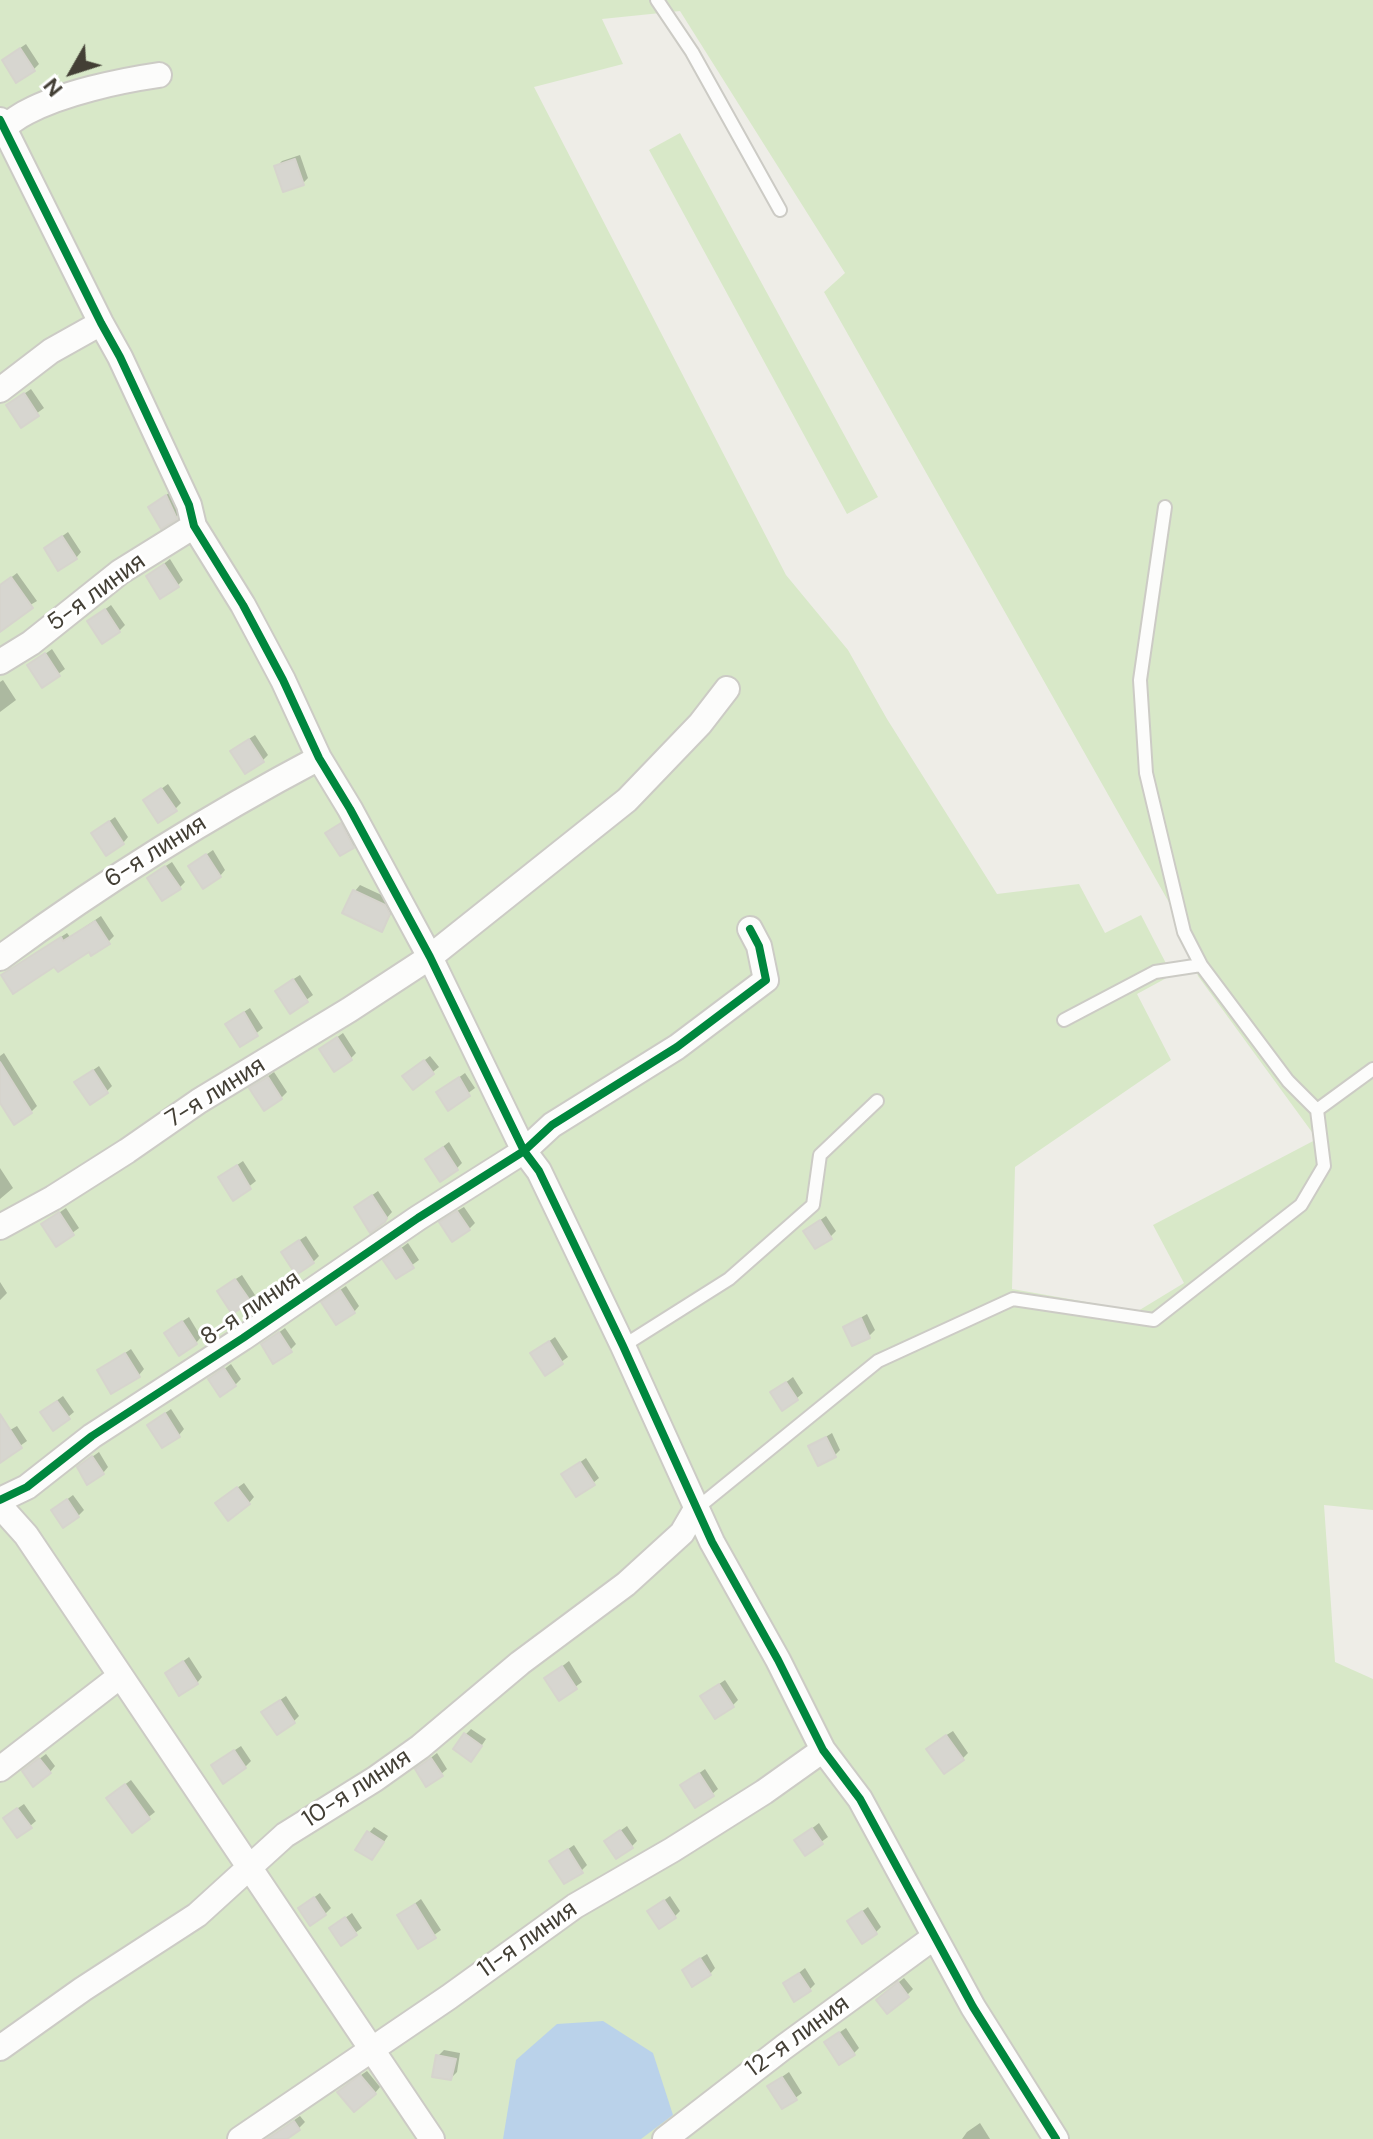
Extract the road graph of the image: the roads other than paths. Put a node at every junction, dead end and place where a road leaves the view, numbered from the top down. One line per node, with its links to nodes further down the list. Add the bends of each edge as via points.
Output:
1 (657, 0): 4 (lane)
2 (159, 75): 3 (street, via 118,81)
3 (1, 126): 5 (street)
4 (780, 210)
5 (101, 323): 6 (street, via 51,351); 8 (street, via 189,505)
6 (0, 390)
7 (1165, 507): 15 (lane, via 1140,680 1146,773 1184,932)
8 (194, 526): 9 (street, 5-я линия, via 120,572); 11 (street, via 243,605)
9 (0, 662)
10 (727, 689): 13 (street, 7-я линия, via 627,800)
11 (319, 758): 13 (street); 14 (street, 6-я линия, via 147,856)
12 (750, 929): 20 (street, 8-я линия, via 766,980 677,1047 552,1125)
13 (430, 957): 20 (street); 21 (street, 7-я линия)
14 (0, 958)
15 (1201, 965): 16 (lane, via 1155,972); 19 (lane, via 1288,1081)
16 (1064, 1020)
17 (1373, 1069): 19 (lane)
18 (877, 1101): 22 (lane, via 820,1155 813,1205 729,1279)
19 (1317, 1110): 24 (lane, via 1324,1166 1301,1205 1154,1320 1013,1299 878,1361)
20 (524, 1151): 22 (street, via 539,1171); 23 (street, 8-я линия, via 92,1436)
21 (0, 1227)
22 (623, 1346): 24 (street)
23 (0, 1503): 25 (street)
24 (696, 1509): 26 (street); 28 (street, 10-я линия, via 682,1533 626,1584 420,1747 285,1835)
25 (119, 1677): 27 (street); 28 (street)
26 (823, 1750): 29 (street, via 860,1799); 31 (street, 11-я линия, via 672,1850 575,1906)
27 (0, 1769)
28 (250, 1866): 30 (street, 10-я линия, via 197,1915); 31 (street)
29 (933, 1938): 32 (street); 35 (street, 12-я линия)
30 (0, 2048)
31 (371, 2049): 33 (street, 11-я линия); 34 (street)
32 (1050, 2137)
33 (240, 2139)
34 (432, 2139)
35 (665, 2139)

